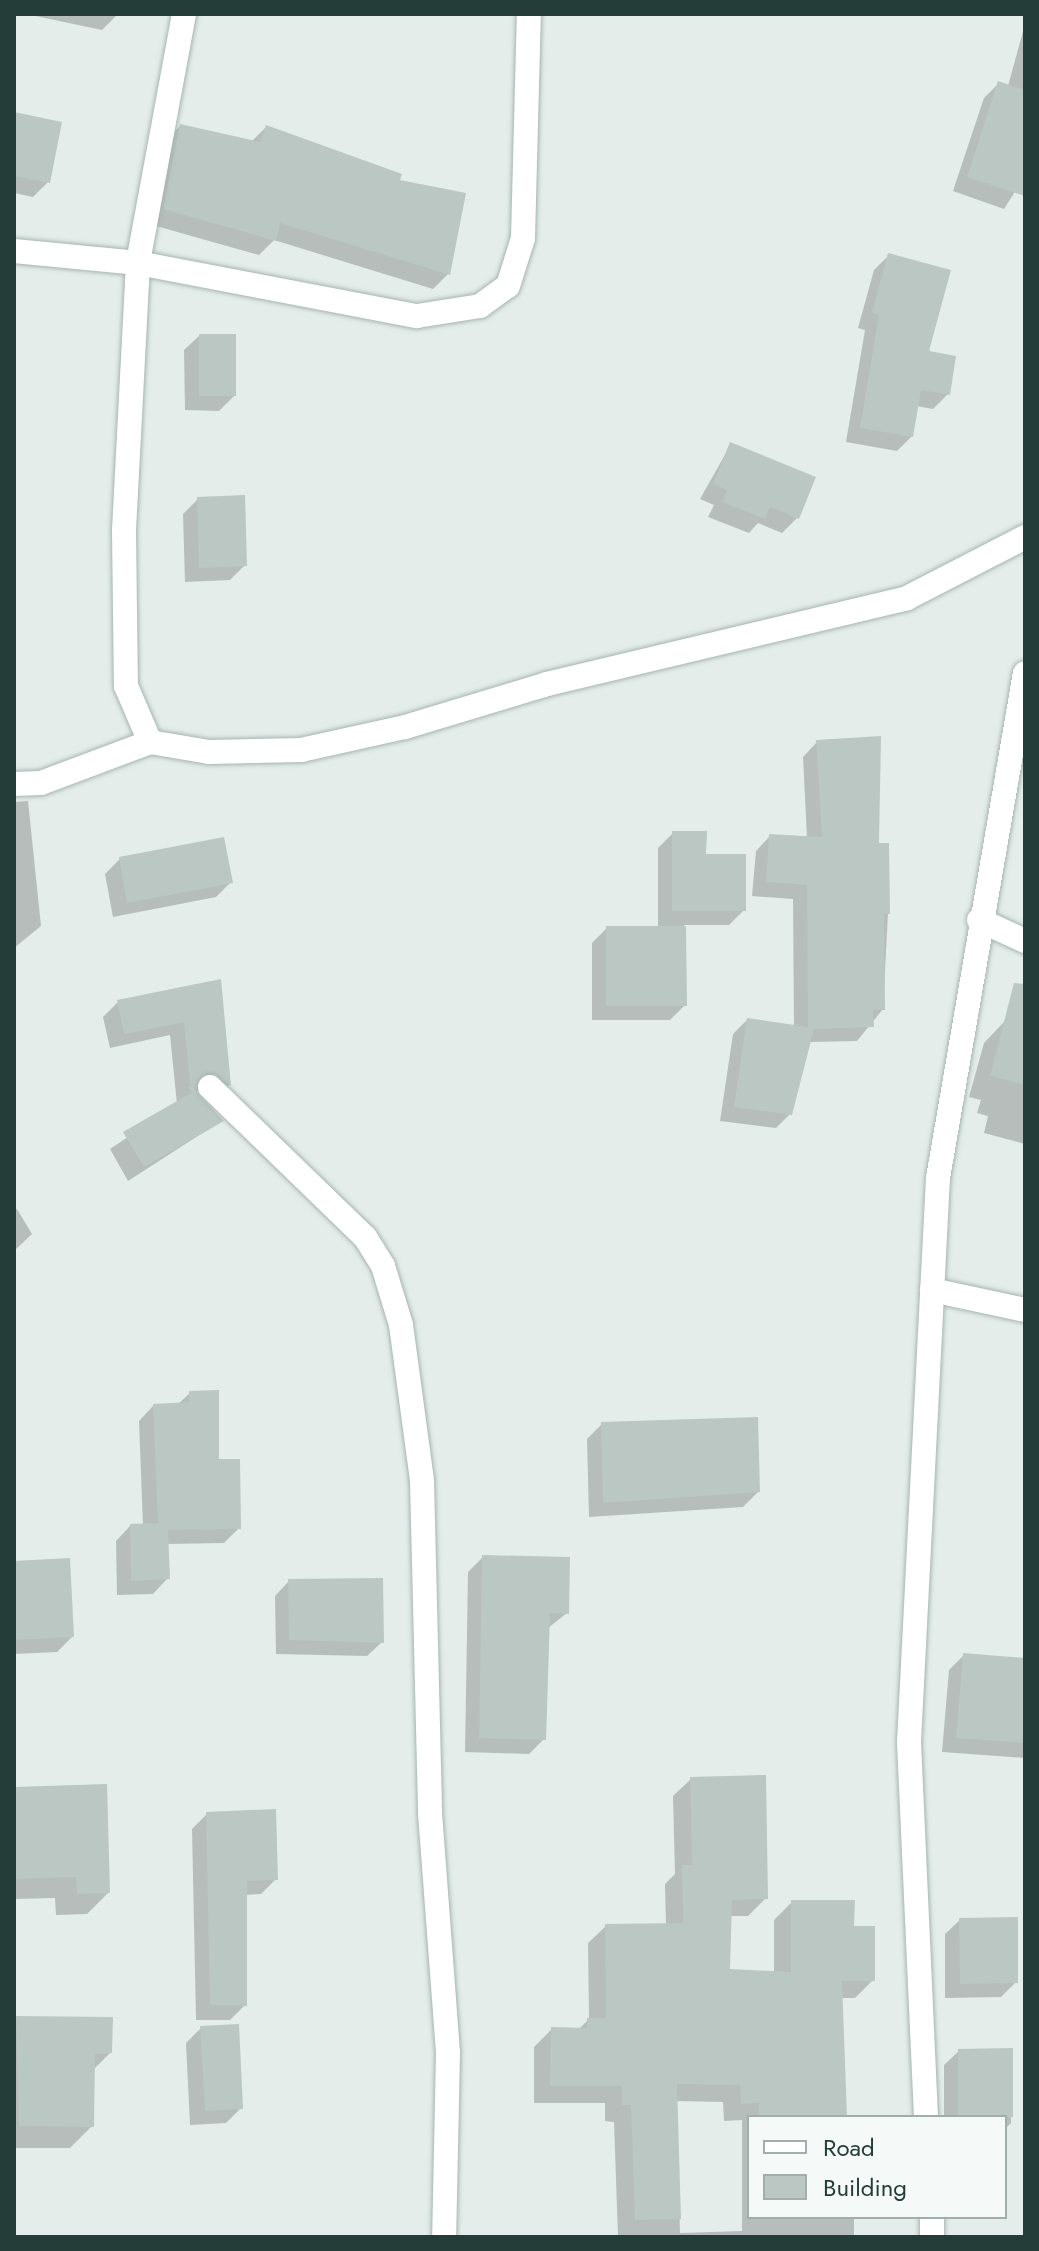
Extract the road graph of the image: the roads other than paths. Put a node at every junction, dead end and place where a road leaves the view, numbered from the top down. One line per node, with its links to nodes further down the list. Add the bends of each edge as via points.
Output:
1 (184, 14): 4 (street)
2 (529, 14): 4 (street, via 523,238 508,286 480,306 417,316)
3 (14, 251): 4 (street)
4 (138, 263): 7 (street, via 124,530 126,686)
5 (1025, 537): 7 (street, via 907,598 547,684 405,727 301,750 209,752)
6 (1025, 673): 9 (street)
7 (150, 742): 8 (street, via 41,783)
8 (14, 784)
9 (979, 920): 10 (street); 12 (street, via 938,1178)
10 (1025, 941)
11 (210, 1087): 15 (street, via 365,1237 383,1266 401,1325 422,1481 430,1813 448,2053)
12 (932, 1290): 13 (street); 14 (street, via 909,1742)
13 (1025, 1310)
14 (926, 2115)
15 (444, 2237)

